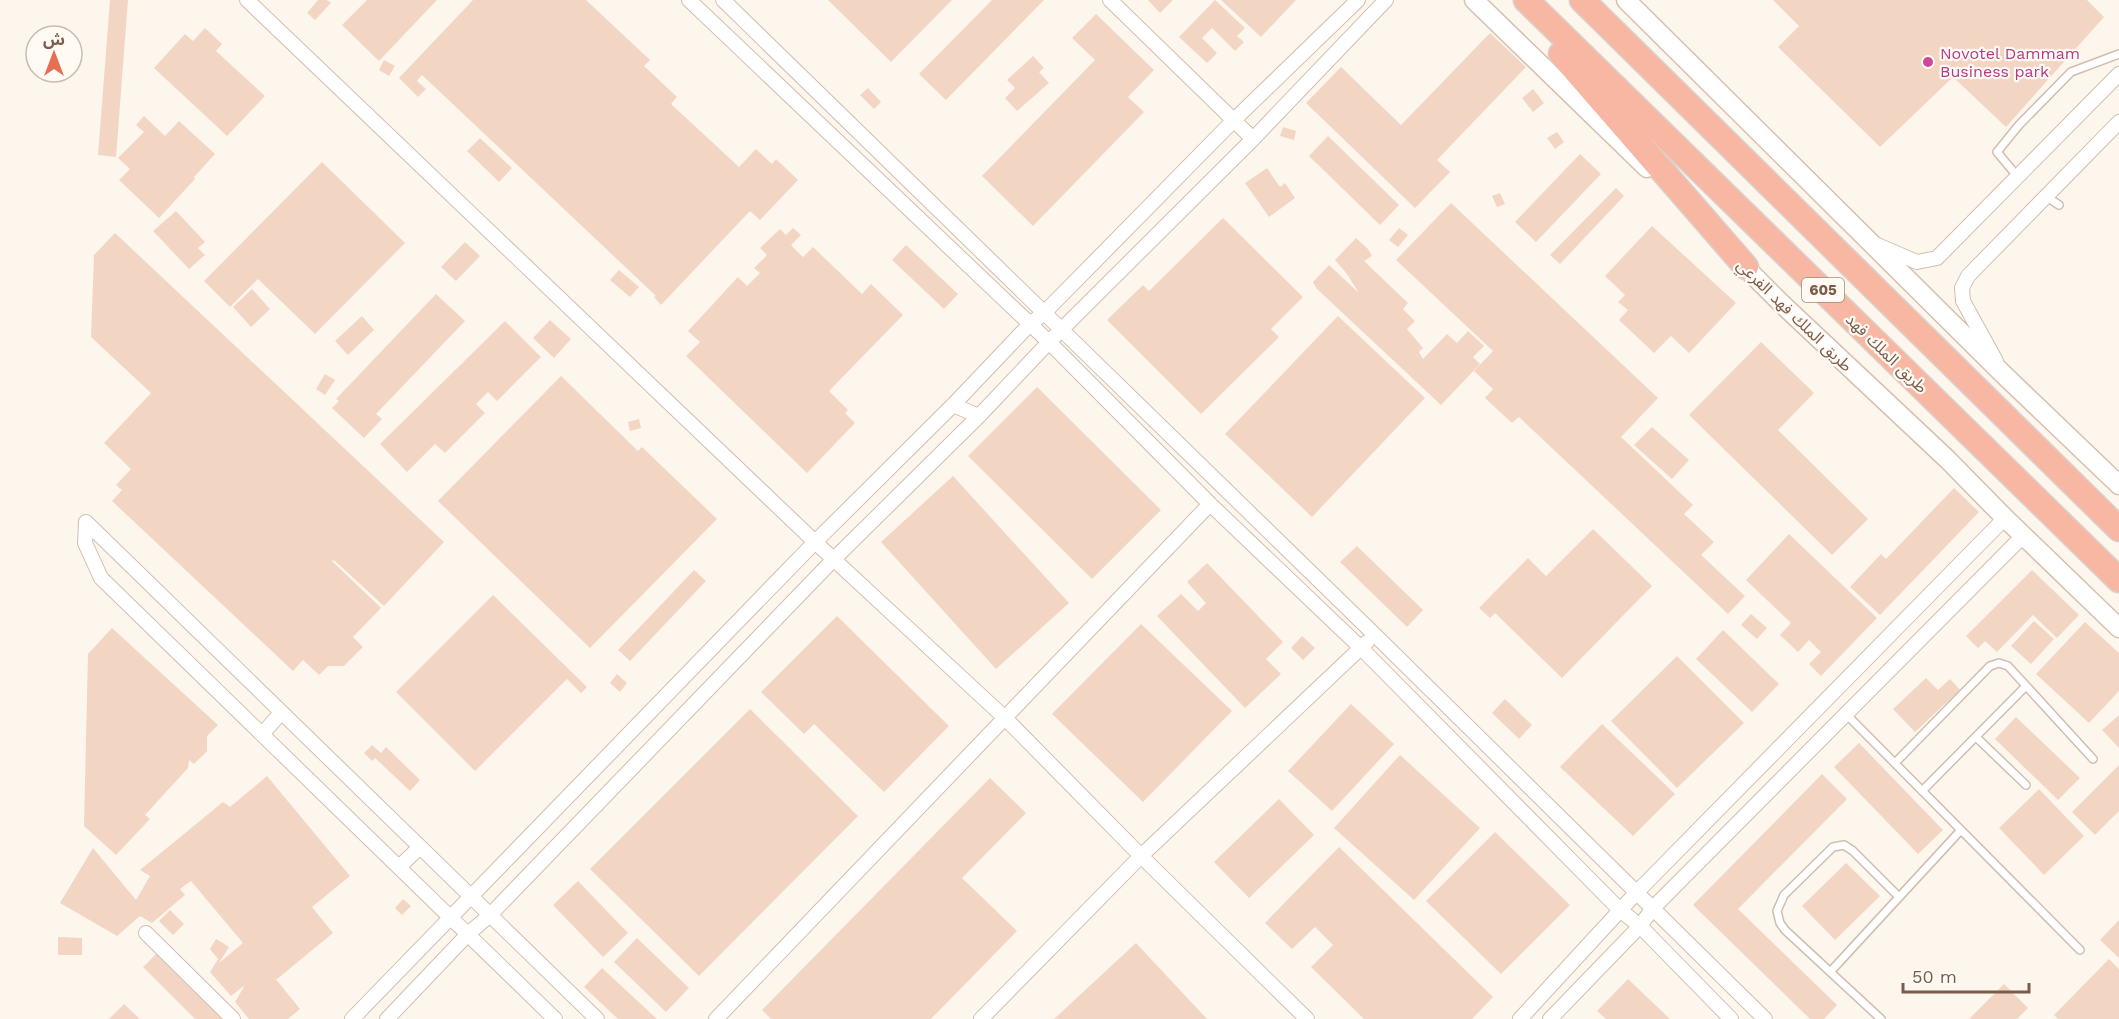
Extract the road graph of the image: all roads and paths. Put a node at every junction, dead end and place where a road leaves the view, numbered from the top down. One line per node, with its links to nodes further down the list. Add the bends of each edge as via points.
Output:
1 (248, 0): 34 (street)
2 (689, 0): 23 (street)
3 (723, 0): 22 (street)
4 (1110, 0): 14 (street)
5 (1358, 0): 14 (street)
6 (1386, 0): 16 (street)
7 (1474, 0): 21 (main road, طريق الملك فهد الفرعي)
8 (1515, 0): 21 (highway)
9 (1526, 0): 36 (highway, طريق الملك فهد / 605)
10 (1582, 0): 32 (highway, 605)
11 (1626, 0): 20 (main road)
12 (2119, 54): 17 (lane, via 2071,72 2019,125 1997,152)
13 (2119, 74): 17 (street)
14 (1234, 120): 16 (street); 22 (street)
15 (2119, 122): 18 (street)
16 (1253, 139): 24 (street)
17 (2017, 176): 20 (street, via 1937,258 1917,262)
18 (2047, 197): 19 (lane); 26 (street, via 1968,276 1962,288 1963,301)
19 (2059, 205)
20 (1873, 243): 26 (main road)
21 (1746, 267): 31 (main road, طريق الملك فهد الفرعي)
22 (1044, 313): 23 (street); 24 (street)
23 (1030, 324): 25 (street); 27 (street)
24 (1061, 330): 25 (street); 38 (street)
25 (1049, 342): 28 (street); 30 (street)
26 (2002, 373): 29 (main road)
27 (953, 405): 28 (street); 34 (street)
28 (979, 416): 35 (street)
29 (2119, 485)
30 (1210, 504): 39 (street); 44 (street)
31 (2005, 518): 33 (main road, طريق الملك فهد الفرعي); 41 (street)
32 (2119, 529)
33 (2023, 536): 37 (main road, طريق الملك فهد الفرعي); 43 (street)
34 (815, 542): 35 (street); 56 (street)
35 (835, 558): 44 (street); 60 (street)
36 (2119, 580)
37 (2119, 628)
38 (1375, 635): 39 (street); 55 (street)
39 (1360, 648): 53 (street); 59 (street)
40 (2026, 686): 46 (lane); 47 (lane); 48 (lane, via 2008,666 1990,666)
41 (1830, 697): 43 (street); 55 (street)
42 (281, 712): 45 (street); 45 (street, via 86,522 85,543 101,578); 52 (street)
43 (1846, 714): 48 (lane); 58 (street)
44 (1005, 718): 53 (street); 72 (street)
45 (262, 734): 54 (street)
46 (1976, 736): 49 (lane); 50 (lane)
47 (2093, 759)
48 (1895, 763): 50 (lane)
49 (2026, 785)
50 (1922, 791): 51 (lane)
51 (1961, 830): 57 (lane); 65 (lane)
52 (420, 847): 54 (street); 56 (street)
53 (1141, 856): 73 (street); 74 (street)
54 (399, 867): 61 (street)
55 (1637, 892): 58 (street); 59 (street)
56 (471, 897): 60 (street); 61 (street)
57 (1899, 897): 66 (lane); 66 (lane, via 1844,845 1833,847 1784,896 1777,911 1780,923)
58 (1653, 908): 62 (street); 78 (street)
59 (1620, 910): 62 (street); 75 (street)
60 (490, 915): 64 (street); 71 (street)
61 (450, 917): 64 (street); 68 (street)
62 (1640, 926): 76 (street); 77 (street)
63 (146, 933): 67 (street)
64 (468, 934): 69 (street); 70 (street)
65 (2080, 950)
66 (1831, 970): 79 (lane)
67 (233, 1019)
68 (352, 1019)
69 (387, 1019)
70 (555, 1019)
71 (597, 1019)
72 (717, 1019)
73 (981, 1019)
74 (1307, 1019)
75 (1520, 1019)
76 (1550, 1019)
77 (1731, 1019)
78 (1765, 1019)
79 (1881, 1019)

